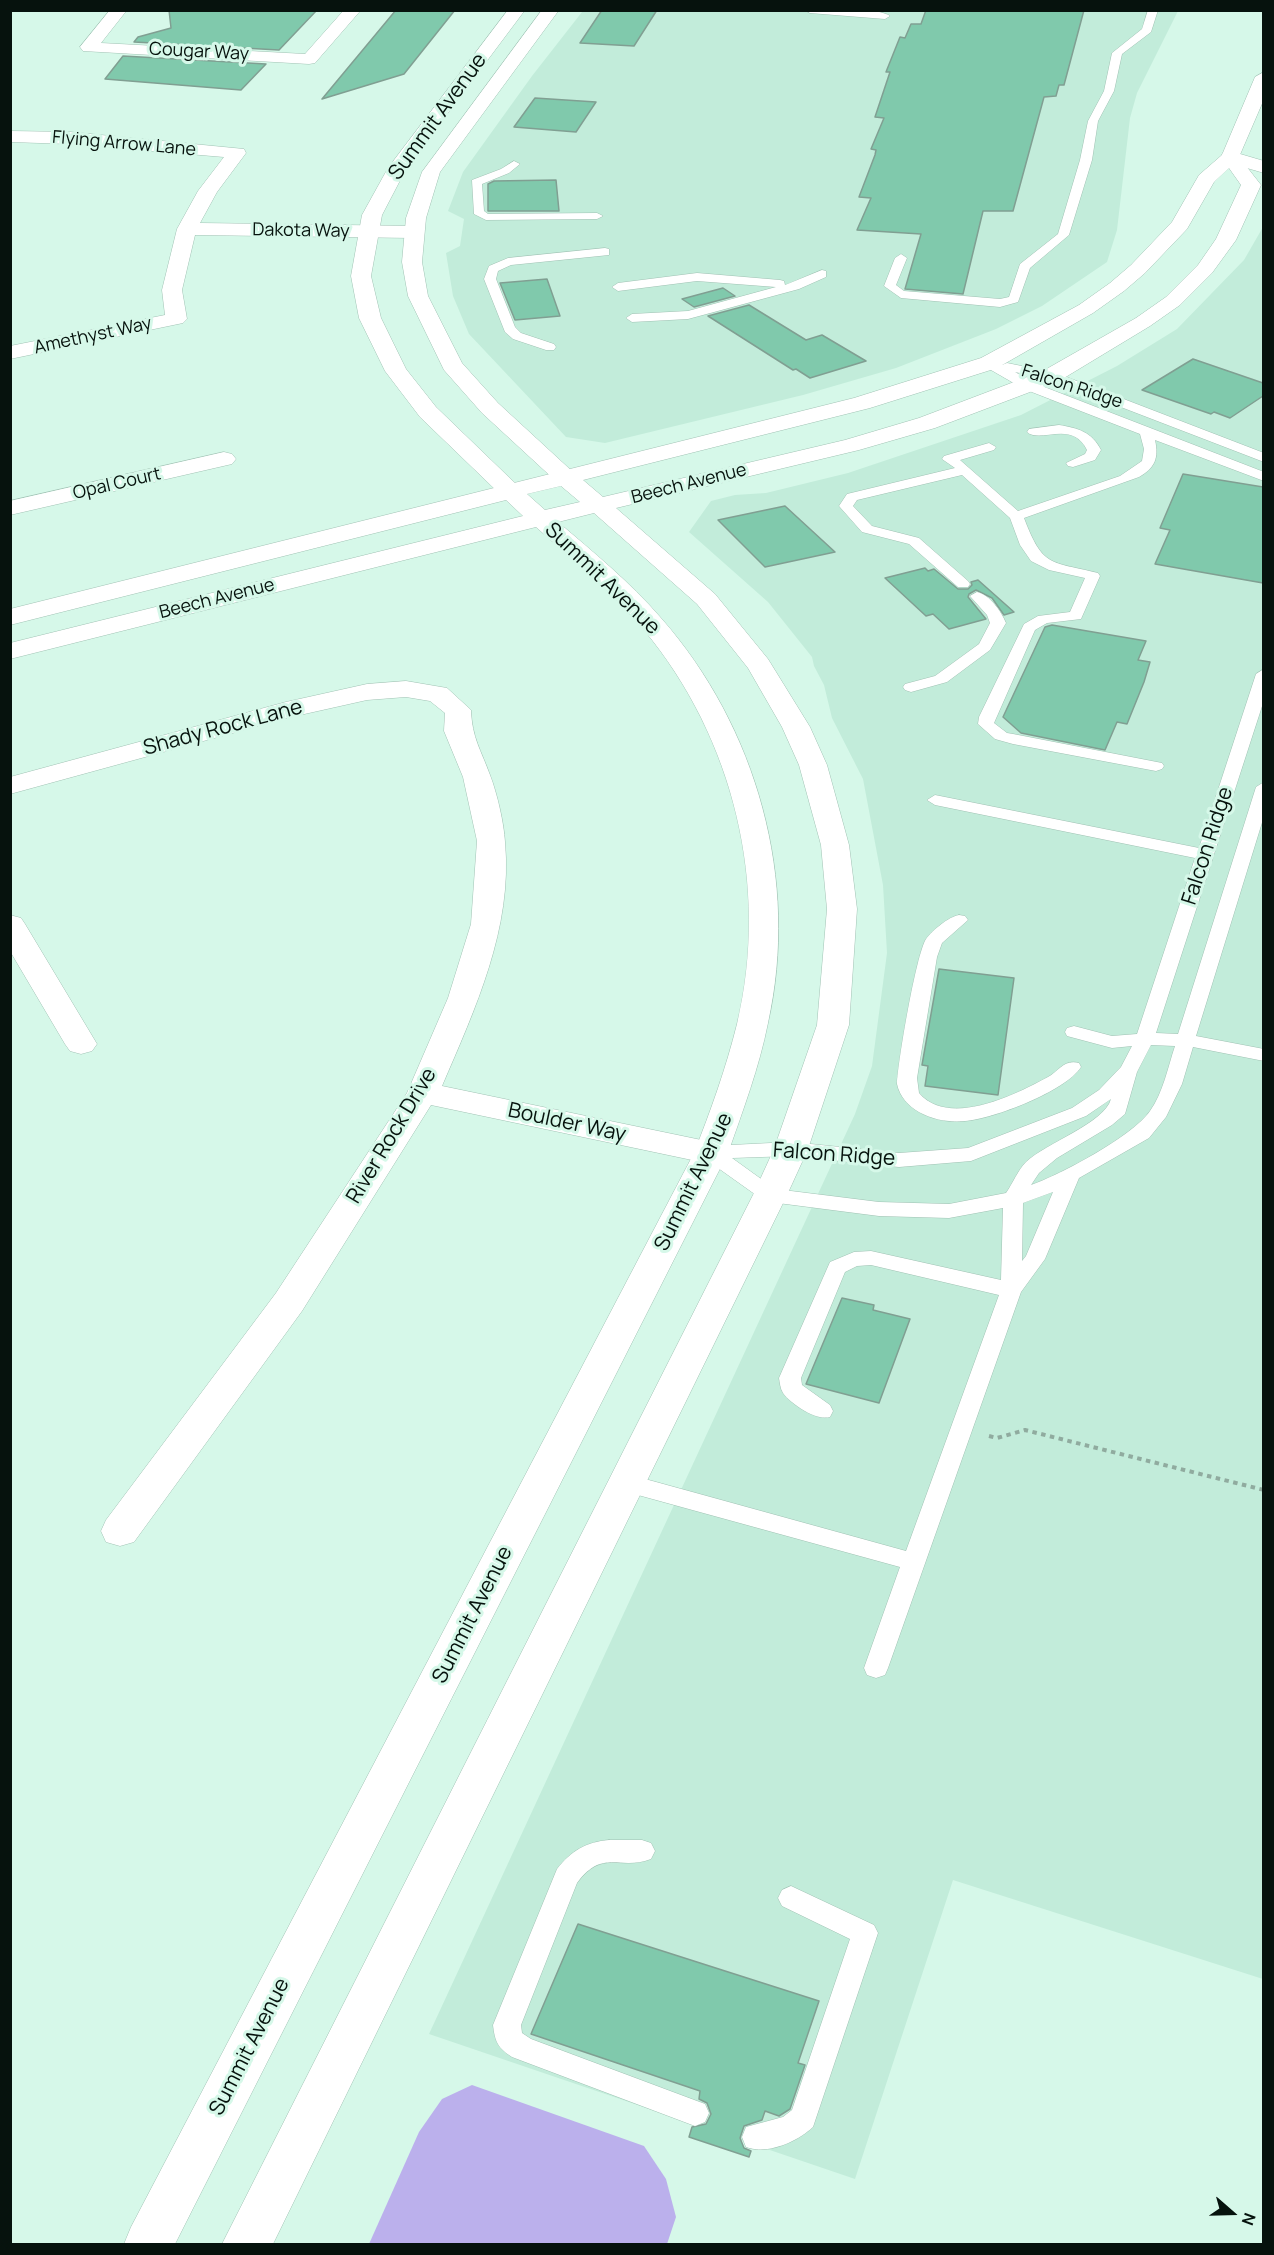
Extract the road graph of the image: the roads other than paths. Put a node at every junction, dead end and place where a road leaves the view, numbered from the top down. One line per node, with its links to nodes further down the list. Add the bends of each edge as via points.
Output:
1 (119, 10): 2 (main road, Cougar Way, via 89,47 309,60)
2 (353, 10)
3 (517, 10): 16 (main road, Summit Avenue, via 397,168 372,215)
4 (551, 10): 17 (main road, Summit Avenue, via 431,172)
5 (810, 10): 7 (lane)
6 (1153, 10): 19 (lane, via 1147,30 1117,53 1109,91 1093,121 1064,235 1024,267 1014,299 1000,303 901,294 890,286)
7 (885, 16)
8 (1263, 77): 11 (main road, Beech Avenue)
9 (10, 136): 15 (main road, Flying Arrow Lane, via 237,153 208,190)
10 (1263, 156): 11 (main road)
11 (1230, 157): 13 (main road); 26 (main road, Beech Avenue, via 1206,179 1180,225 1138,269 1086,309); 27 (main road, Beech Avenue, via 1251,185 1226,240 1205,269 1173,301 1143,322)
12 (514, 164): 14 (lane, via 476,182 478,212 486,217)
13 (1263, 167)
14 (597, 216)
15 (188, 229): 16 (main road, Dakota Way); 25 (main road, Amethyst Way, via 172,290 176,319)
16 (368, 232): 17 (main road, Dakota Way); 38 (main road, Summit Avenue, via 361,276 370,318 396,371 428,412)
17 (414, 232): 37 (main road, Summit Avenue, via 412,262 418,296 452,365 490,408)
18 (605, 252): 24 (lane, via 508,262 493,269 490,279 509,329 517,336)
19 (901, 258)
20 (822, 274): 21 (lane)
21 (795, 286): 22 (lane, via 697,277); 23 (lane, via 688,315)
22 (618, 287)
23 (632, 318)
24 (550, 347)
25 (10, 353)
26 (990, 363): 27 (lane, Falcon Ridge); 28 (lane, Falcon Ridge); 37 (main road, Beech Avenue, via 862,403)
27 (1051, 376): 28 (main road, Beech Avenue); 32 (lane, Falcon Ridge)
28 (1029, 386): 29 (lane, Falcon Ridge); 39 (main road, Beech Avenue, via 927,423 851,445)
29 (1146, 431): 36 (lane, Falcon Ridge); 41 (lane, via 1152,452 1150,462 1141,471)
30 (1034, 432): 34 (lane, via 1061,429 1086,438 1094,450 1090,457)
31 (989, 447): 35 (lane, via 949,459)
32 (1263, 458)
33 (224, 459): 40 (main road, Opal Court)
34 (1073, 463)
35 (965, 470): 41 (lane); 43 (lane, via 852,497 846,506 867,529 914,541)
36 (1263, 477)
37 (566, 478): 38 (main road, Beech Avenue); 39 (main road, Summit Avenue)
38 (510, 491): 42 (main road, Summit Avenue); 45 (main road, Beech Avenue)
39 (598, 506): 42 (main road, Beech Avenue); 65 (main road, Summit Avenue, via 714,608 759,665 796,727 813,765 835,844 842,909 840,956 833,1025)
40 (10, 508)
41 (1016, 516): 50 (lane, via 1036,558 1054,567 1093,576 1076,616 1042,619 1029,627 987,724 1001,736 1013,739)
42 (539, 519): 46 (main road, Beech Avenue); 66 (main road, Summit Avenue, via 633,603 670,645 714,712 745,788 756,828 765,901 757,1006 731,1107)
43 (963, 584)
44 (977, 596): 48 (lane, via 998,623 985,647 941,679)
45 (10, 617)
46 (10, 651)
47 (1263, 674): 54 (lane, Falcon Ridge)
48 (911, 687)
49 (438, 694): 51 (main road, Shady Rock Lane, via 406,689 368,693 286,710); 64 (main road, River Rock Drive, via 458,710 458,731 477,777 491,841 490,882 486,924 464,998)
50 (1156, 766)
51 (10, 786)
52 (1263, 787): 59 (lane, Falcon Ridge)
53 (935, 800): 54 (lane)
54 (1206, 855): 58 (lane, Falcon Ridge)
55 (959, 920): 62 (lane, via 934,942 928,957 908,1073 907,1088 916,1101 940,1113 969,1115 1062,1077)
56 (10, 924): 60 (main road)
57 (1074, 1032): 58 (lane, via 1112,1042)
58 (1145, 1039): 59 (lane); 63 (lane, Falcon Ridge)
59 (1187, 1040): 61 (lane); 67 (lane, Falcon Ridge, via 1159,1113 1142,1133)
60 (81, 1044)
61 (1263, 1055)
62 (1072, 1067)
63 (1129, 1070): 65 (lane, Falcon Ridge, via 1106,1094 1079,1112 971,1154 899,1160); 69 (lane, via 1118,1110 1032,1168)
64 (423, 1093): 66 (main road, Boulder Way); 73 (main road, River Rock Drive, via 289,1302)
65 (791, 1149): 66 (lane, Falcon Ridge); 68 (main road, Summit Avenue)
66 (711, 1154): 68 (lane, Falcon Ridge); 80 (main road, Summit Avenue)
67 (1071, 1174): 69 (lane, Falcon Ridge); 70 (lane, via 1035,1259)
68 (770, 1195): 69 (lane, Falcon Ridge, via 879,1209 949,1211); 72 (main road, Summit Avenue)
69 (1013, 1199): 70 (lane)
70 (1011, 1290): 71 (lane, via 871,1258 854,1259 837,1268 790,1378 792,1389); 74 (lane)
71 (822, 1411)
72 (627, 1483): 74 (lane); 81 (main road, Summit Avenue)
73 (120, 1531)
74 (914, 1562): 75 (lane)
75 (876, 1668)
76 (642, 1851): 78 (lane, via 599,1851 576,1862 566,1877 507,2025 509,2040)
77 (791, 1898): 79 (lane, via 865,1933 803,2118 791,2129)
78 (695, 2113)
79 (756, 2137)
80 (148, 2244)
81 (247, 2244)

